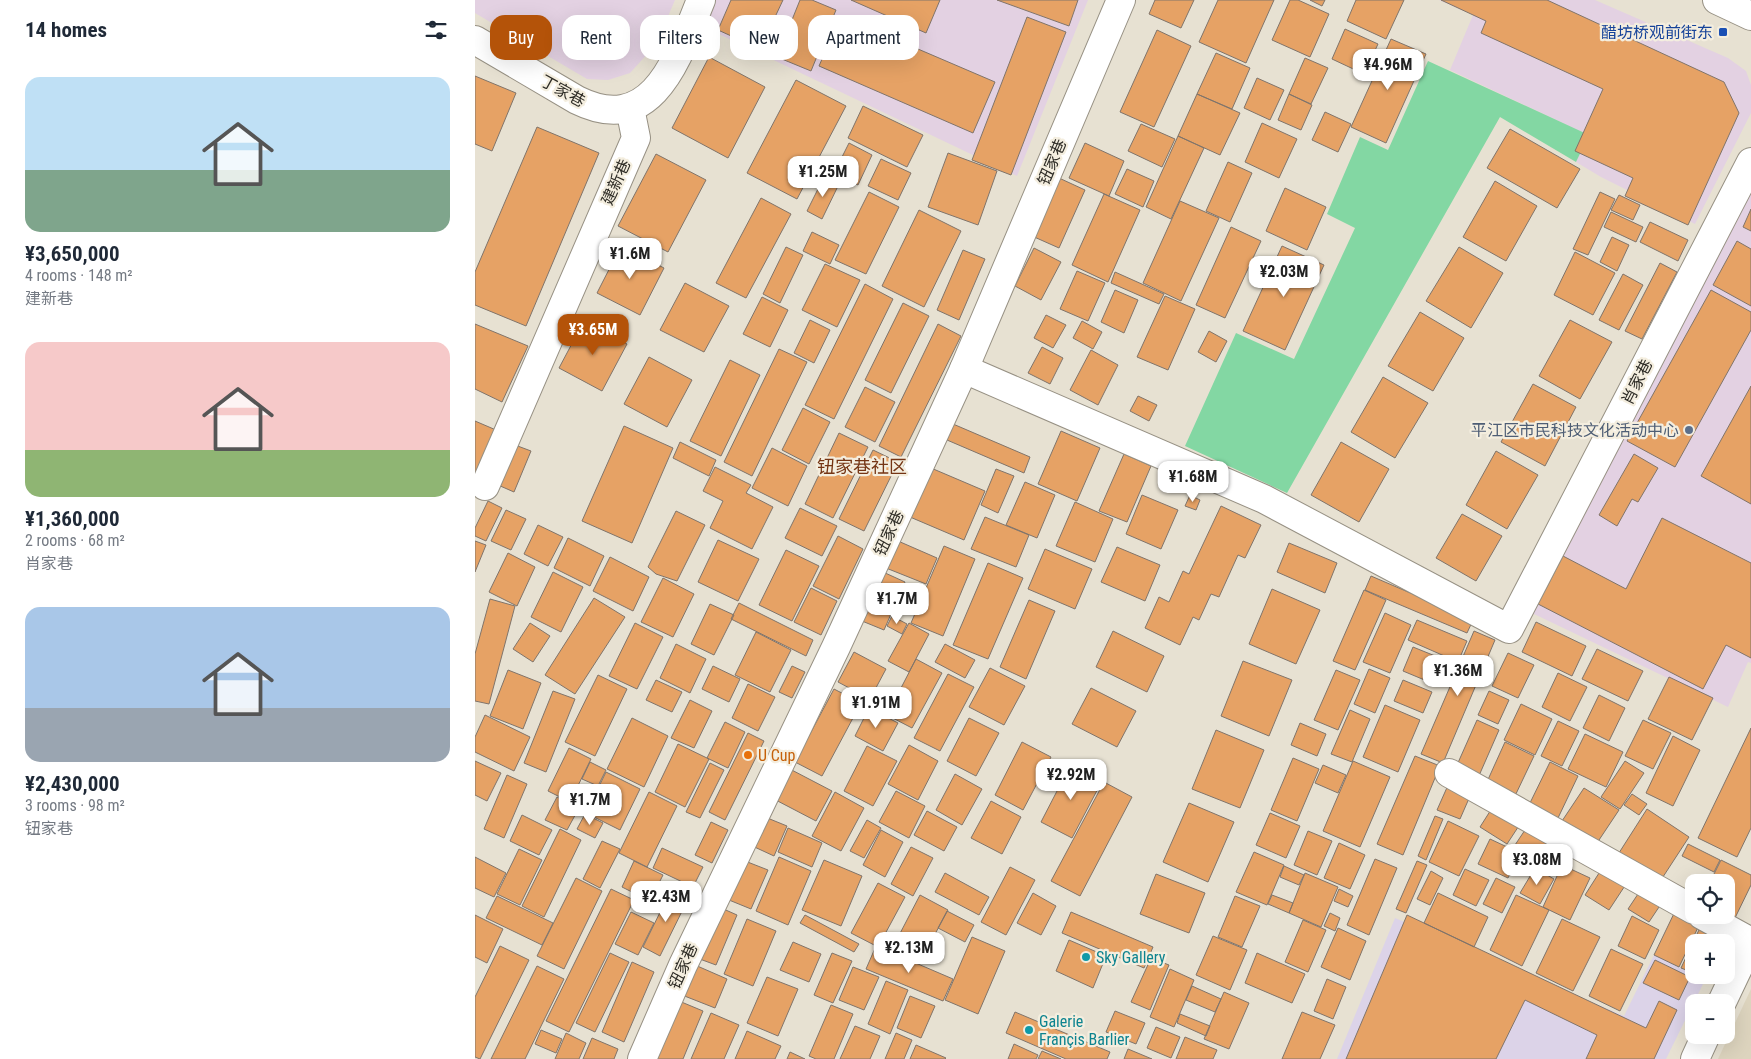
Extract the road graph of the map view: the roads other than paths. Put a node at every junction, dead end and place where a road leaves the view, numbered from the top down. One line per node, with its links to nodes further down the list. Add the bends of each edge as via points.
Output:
1 (701, 0): 6 (street, via 684,42 662,81 647,98)
2 (1121, 0): 8 (street, 钮家巷)
3 (1717, 0): 4 (street)
4 (1751, 16)
5 (475, 40): 6 (street, 丁家巷, via 585,105 611,110)
6 (630, 108): 9 (street, 建新巷, via 636,138)
7 (1751, 162): 8 (street, 肖家巷, via 1509,629 1264,499)
8 (964, 369): 16 (street, 钮家巷, via 836,647 683,964)
9 (485, 486)
10 (1449, 773): 11 (street)
11 (1685, 905)
12 (1718, 924): 13 (street)
13 (1751, 942): 14 (street)
14 (1726, 994)
15 (1702, 1044): 17 (street)
16 (642, 1059)
17 (1695, 1059)

